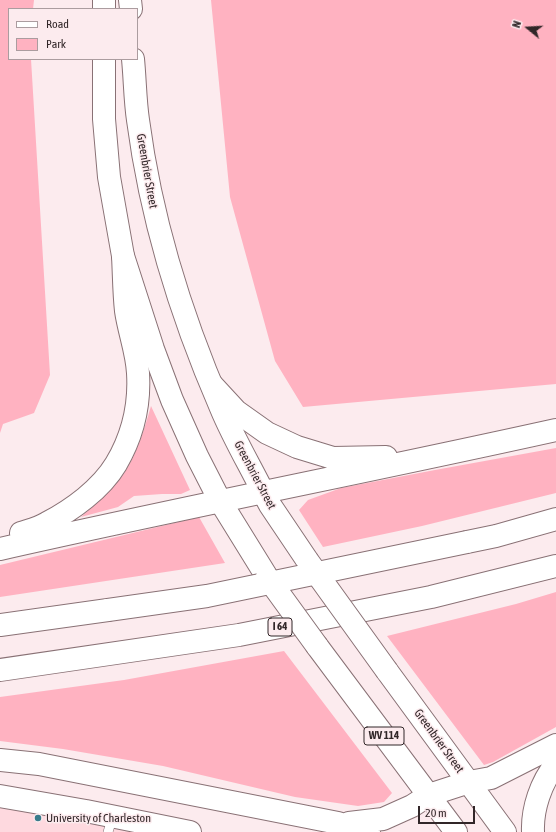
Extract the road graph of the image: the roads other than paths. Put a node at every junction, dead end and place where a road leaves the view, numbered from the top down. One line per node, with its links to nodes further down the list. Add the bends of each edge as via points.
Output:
1 (104, 60): 3 (main road, WV 114, via 104,119 109,177)
2 (134, 60): 4 (main road, Greenbrier Street, via 138,119 154,211 169,268)
3 (123, 256): 8 (main road, WV 114, via 172,400); 10 (main road, via 126,310 138,372 135,419 128,439 116,464 98,486 74,506 46,524)
4 (212, 385): 6 (main road, via 236,411 267,433 297,447 333,458 381,456); 7 (main road, Greenbrier Street, via 221,409)
5 (556, 430): 6 (main road)
6 (419, 460): 7 (main road)
7 (263, 492): 8 (main road); 18 (main road, Greenbrier Street, bridge, via 307,560)
8 (220, 501): 11 (main road); 19 (main road, WV 114, bridge, via 266,577)
9 (556, 519): 13 (main road, bridge, via 496,536 207,596)
10 (0, 541)
11 (0, 549)
12 (556, 566): 14 (main road, I 64, via 431,597 239,635)
13 (0, 625)
14 (0, 670)
15 (556, 746): 18 (main road, via 491,778)
16 (0, 760): 21 (main road, via 39,764)
17 (556, 764): 27 (main road, via 538,794)
18 (469, 782): 19 (main road); 26 (main road, Greenbrier Street)
19 (429, 795): 21 (main road, via 383,819); 25 (main road, WV 114)
20 (0, 796): 22 (main road, via 86,811)
21 (338, 823): 24 (main road)
22 (111, 824): 23 (main road)
23 (190, 832)
24 (369, 832)
25 (456, 832)
26 (505, 832)
27 (533, 832)

